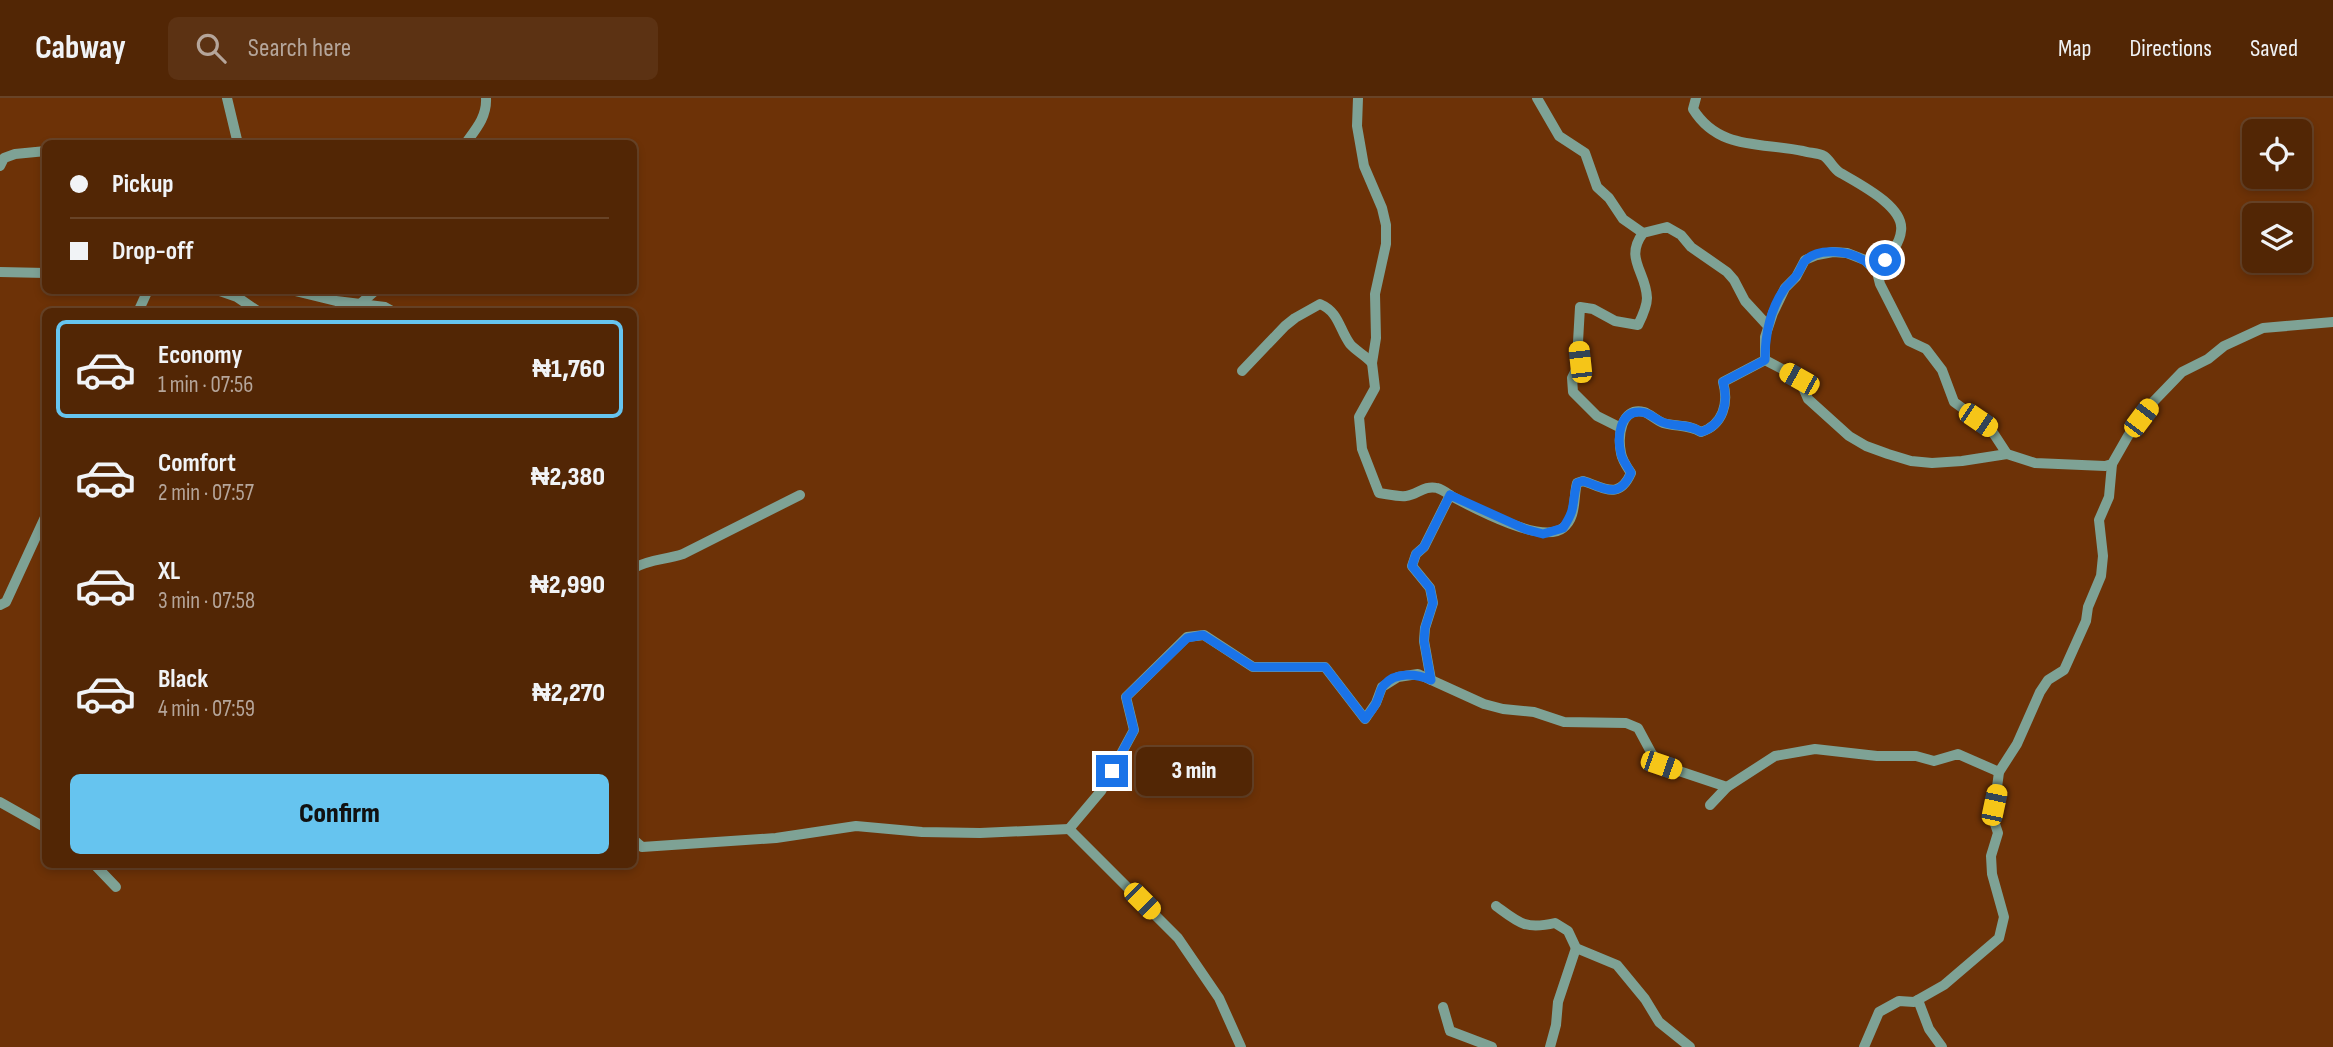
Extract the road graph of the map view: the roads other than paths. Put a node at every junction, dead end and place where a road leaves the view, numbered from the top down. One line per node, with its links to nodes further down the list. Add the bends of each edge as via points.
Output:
1 (227, 98): 6 (street)
2 (486, 98): 7 (street, via 487,109)
3 (1358, 98): 23 (street, via 1364,166 1386,225 1375,294)
4 (1537, 98): 10 (street, via 1559,136 1585,153 1597,187 1623,219)
5 (1696, 98): 12 (street, via 1693,109 1711,130 1749,145 1824,156 1836,170 1891,208 1902,222 1901,234)
6 (237, 140)
7 (468, 140)
8 (42, 151): 9 (street, via 15,154 4,158)
9 (0, 166)
10 (1643, 233): 21 (street, via 1667,227 1681,234 1691,247 1727,272); 25 (street, via 1634,252 1647,298 1638,325 1580,307 1580,362 1572,378 1573,392 1597,416)
11 (0, 272): 13 (street)
12 (1877, 272): 21 (street, via 1847,253 1817,254 1805,260 1785,288); 26 (street, via 1909,341 1926,349 1942,370 1954,402 1990,428)
13 (42, 273)
14 (228, 294): 18 (street)
15 (309, 294): 17 (street)
16 (371, 294): 17 (street)
17 (359, 305): 19 (street)
18 (253, 308)
19 (387, 308)
20 (2333, 322): 27 (street, via 2263,328 2182,372 2154,401)
21 (1768, 326): 22 (street)
22 (1765, 360): 25 (street, via 1723,382 1724,410 1711,429 1701,432 1666,424 1643,411 1623,420); 26 (street, via 1799,379 1821,413 1867,446 1932,463)
23 (1372, 363): 24 (street, via 1351,345 1333,312 1320,304 1295,318); 29 (street, via 1375,388 1359,417 1362,449 1379,493 1406,496 1438,488)
24 (1242, 371)
25 (1621, 428): 29 (street, via 1621,455 1631,473 1626,485 1611,491 1577,483 1575,506 1563,528 1556,531 1543,534 1525,529)
26 (2007, 454): 27 (street, via 2035,463)
27 (2112, 464): 34 (street, via 2109,497 2099,520 2101,576 2086,621 2064,670 2040,692)
28 (800, 495): 31 (street, via 683,554)
29 (1450, 495): 33 (street, via 1412,566 1430,588 1433,603 1424,641)
30 (42, 527): 32 (street, via 6,602)
31 (637, 566)
32 (0, 605)
33 (1431, 680): 35 (street, via 1503,709 1534,712 1564,722 1626,723 1638,728 1661,765); 39 (street, via 1418,674 1389,681 1365,719 1325,667 1253,667 1203,635 1187,638 1126,697 1134,730 1101,791)
34 (2000, 772): 35 (street, via 1958,754 1934,761 1815,749 1775,756); 45 (street, via 1993,818 1998,833 1991,856 2004,917 1999,938 1944,985)
35 (1727, 787): 37 (street)
36 (0, 802): 38 (street)
37 (1710, 805)
38 (42, 826)
39 (1069, 829): 40 (street, via 980,833 856,826 776,838 642,847); 47 (street, via 1178,938 1219,998)
40 (637, 843)
41 (98, 868): 42 (street)
42 (116, 887)
43 (1496, 906): 44 (street, via 1520,924 1555,923 1568,931)
44 (1576, 948): 49 (street, via 1558,1002); 50 (street, via 1617,965 1659,1021)
45 (1918, 1000): 51 (street, via 1899,1001 1879,1012); 52 (street)
46 (1443, 1007): 48 (street, via 1450,1031)
47 (1241, 1047)
48 (1492, 1047)
49 (1550, 1047)
50 (1690, 1047)
51 (1864, 1047)
52 (1942, 1047)

